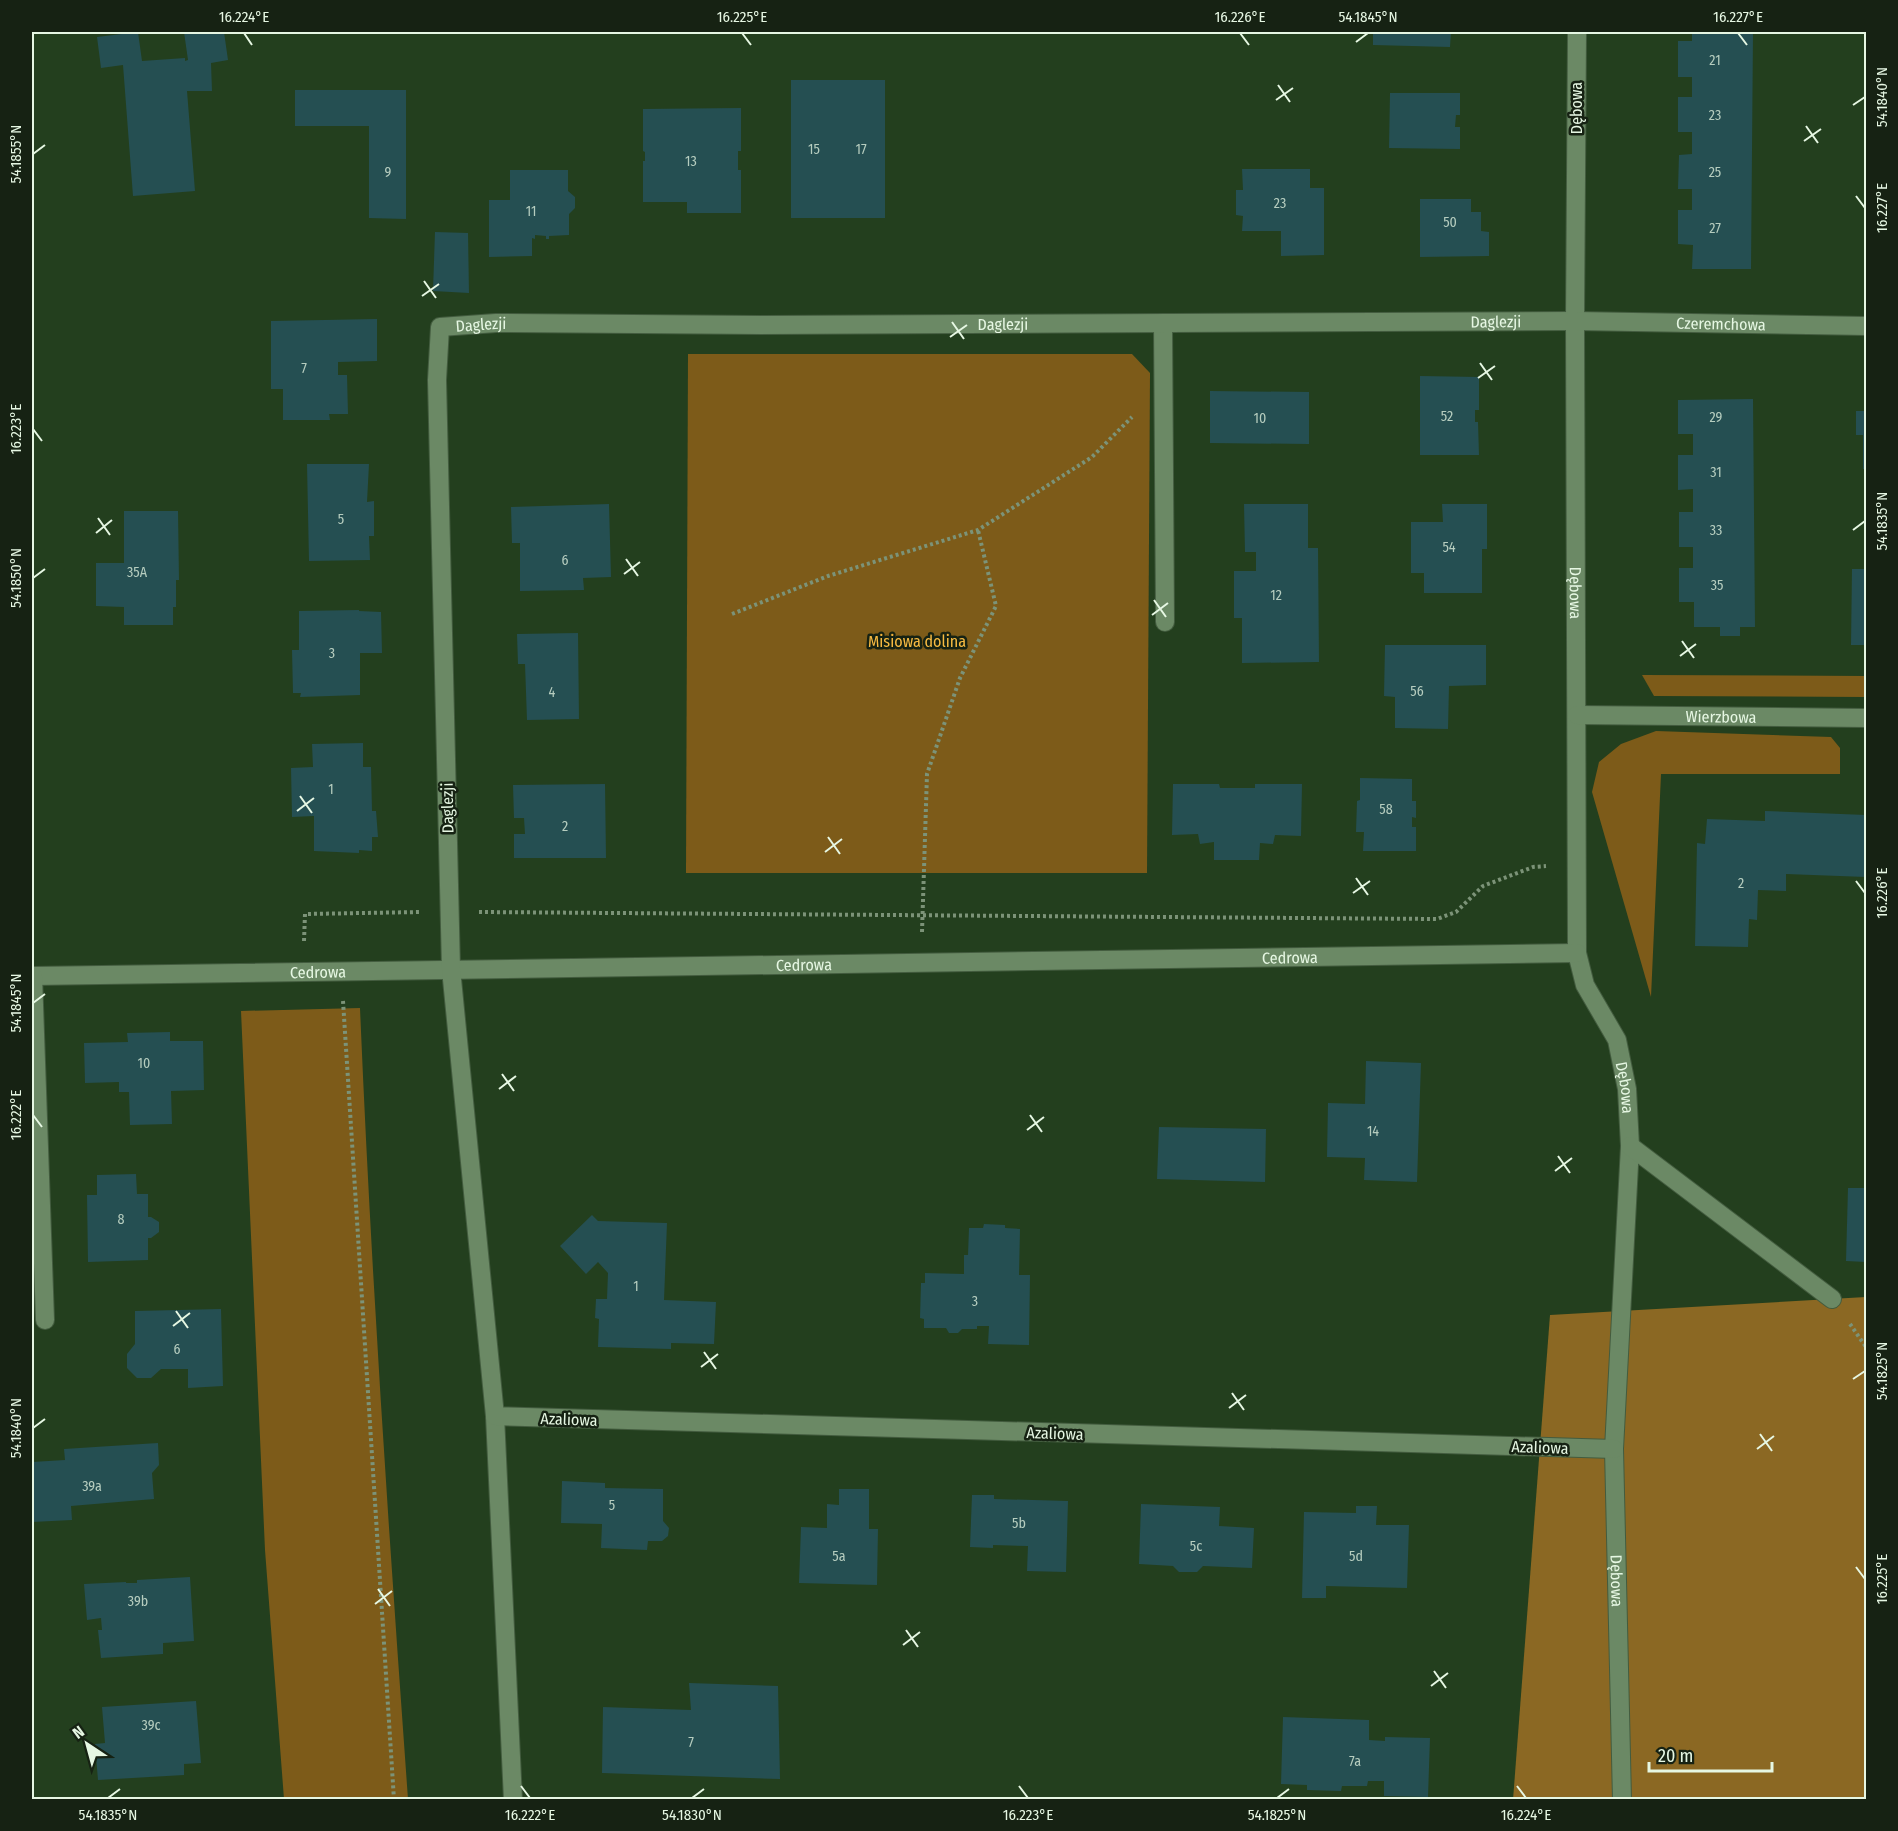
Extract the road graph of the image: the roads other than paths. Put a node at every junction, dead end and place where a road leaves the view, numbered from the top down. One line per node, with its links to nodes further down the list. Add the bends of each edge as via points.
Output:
1 (1576, 32): 2 (street, Dębowa)
2 (1575, 321): 3 (street, Daglezji); 4 (street, Czeremchowa); 6 (street, Dębowa)
3 (1163, 323): 5 (street); 9 (street, Daglezji, via 496,323 440,327 437,380)
4 (1866, 326)
5 (1166, 622)
6 (1577, 715): 7 (street, Wierzbowa); 8 (street, Dębowa)
7 (1866, 718)
8 (1577, 953): 9 (street, Cedrowa); 11 (street, Dębowa, via 1585,985 1617,1041 1627,1089)
9 (451, 969): 10 (street, Cedrowa); 14 (street)
10 (32, 976): 13 (street)
11 (1630, 1146): 12 (street); 15 (street, Dębowa)
12 (1832, 1299)
13 (45, 1320)
14 (495, 1416): 15 (street, Azaliowa); 16 (street)
15 (1614, 1449): 17 (street, Dębowa)
16 (513, 1800)
17 (1622, 1800)

